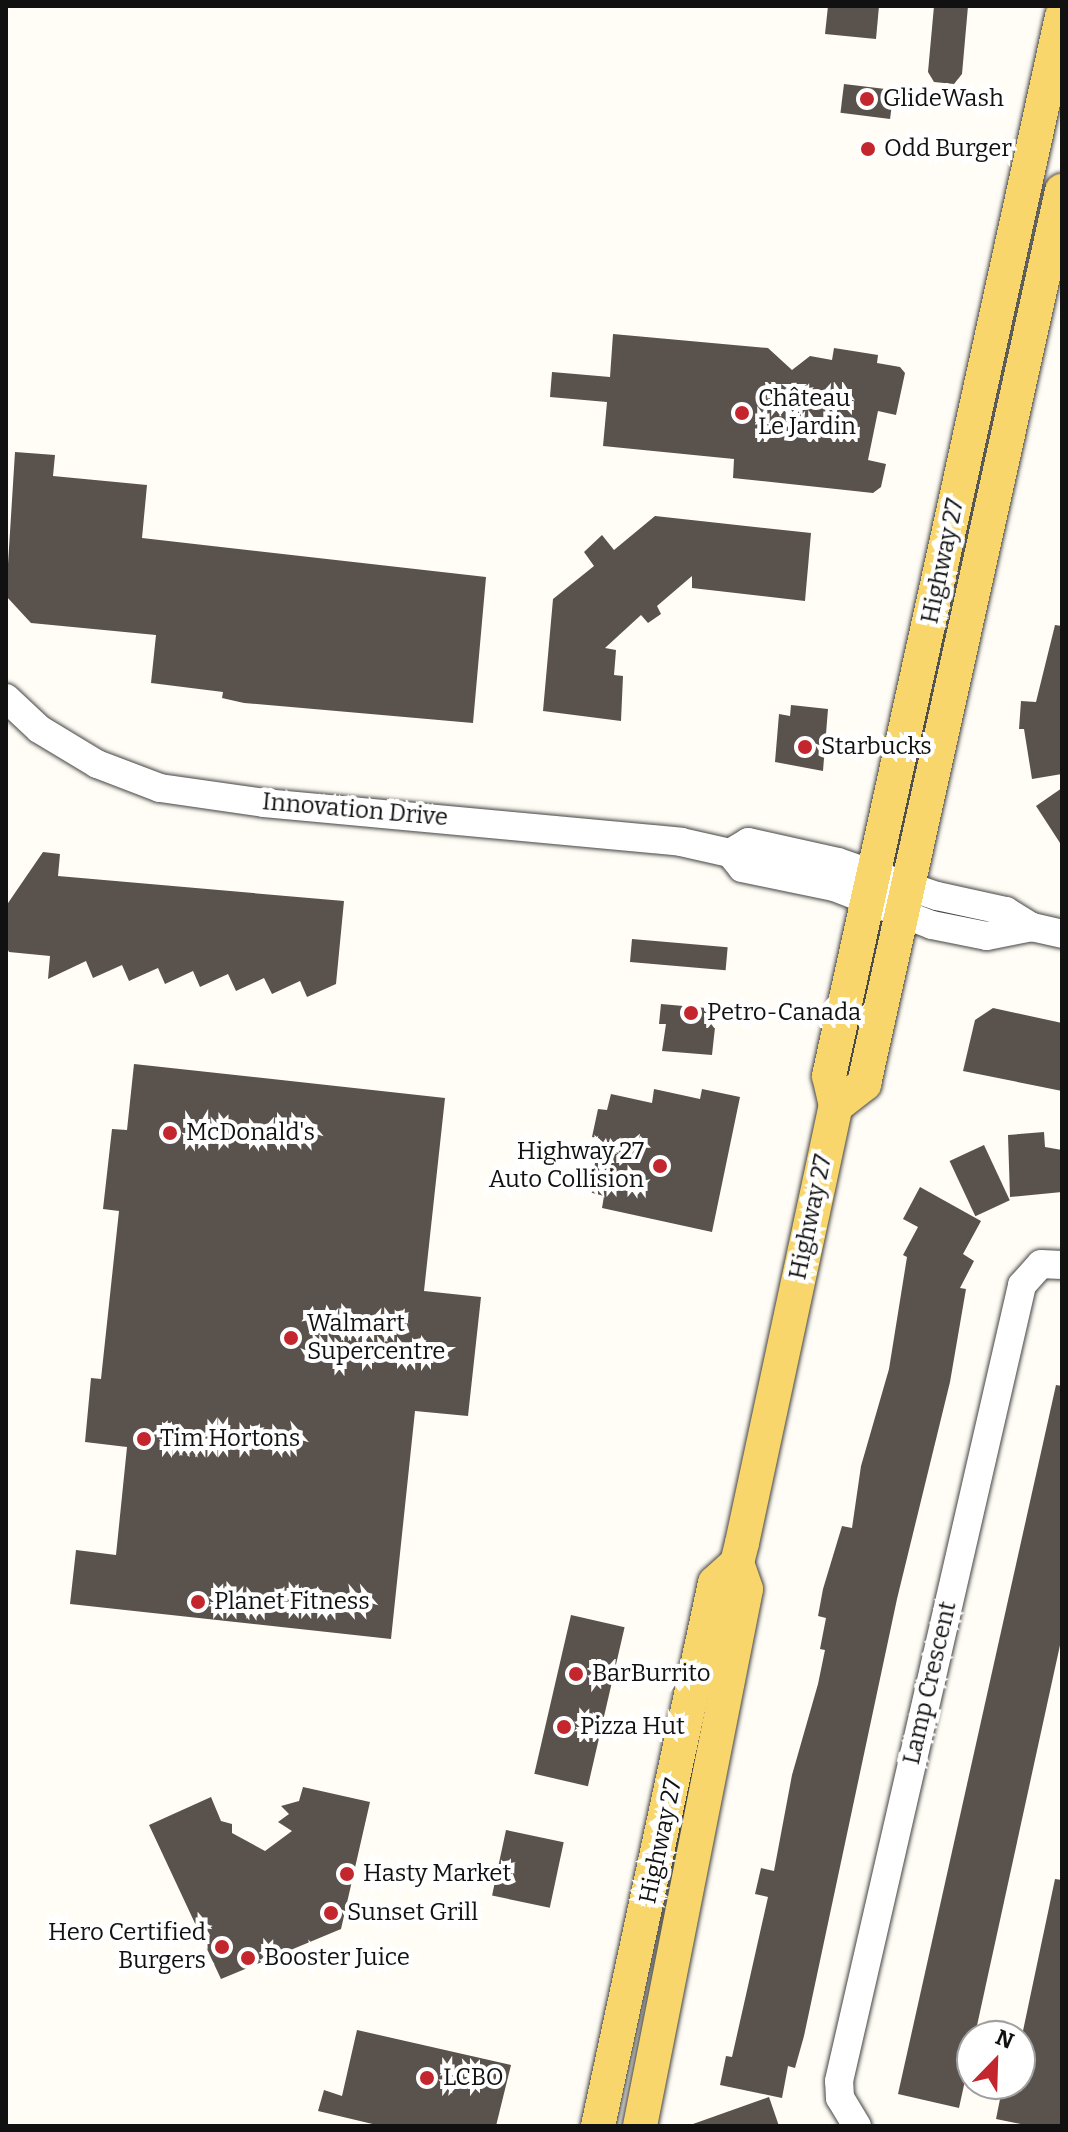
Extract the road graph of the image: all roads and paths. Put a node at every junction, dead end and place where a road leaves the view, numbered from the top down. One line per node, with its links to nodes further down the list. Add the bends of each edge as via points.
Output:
1 (1062, 16): 4 (main road, Highway 27)
2 (1062, 191): 5 (main road, Highway 27)
3 (6, 698): 4 (street, Innovation Drive, via 39,729 97,764 160,788 264,803 526,824 730,853 748,842)
4 (870, 887): 5 (street, Innovation Drive); 7 (main road, Highway 27, via 829,1076)
5 (905, 900): 6 (street, Innovation Drive, via 987,936 1032,927); 7 (main road, Highway 27, via 864,1084)
6 (1062, 934)
7 (836, 1106): 9 (main road, Highway 27)
8 (1062, 1265): 12 (street, Lamp Crescent, via 1041,1264 1022,1285 839,2081 840,2098)
9 (737, 1563): 10 (main road, Highway 27, via 715,1583); 11 (main road, Highway 27, via 746,1589)
10 (598, 2126)
11 (640, 2126)
12 (857, 2126)

